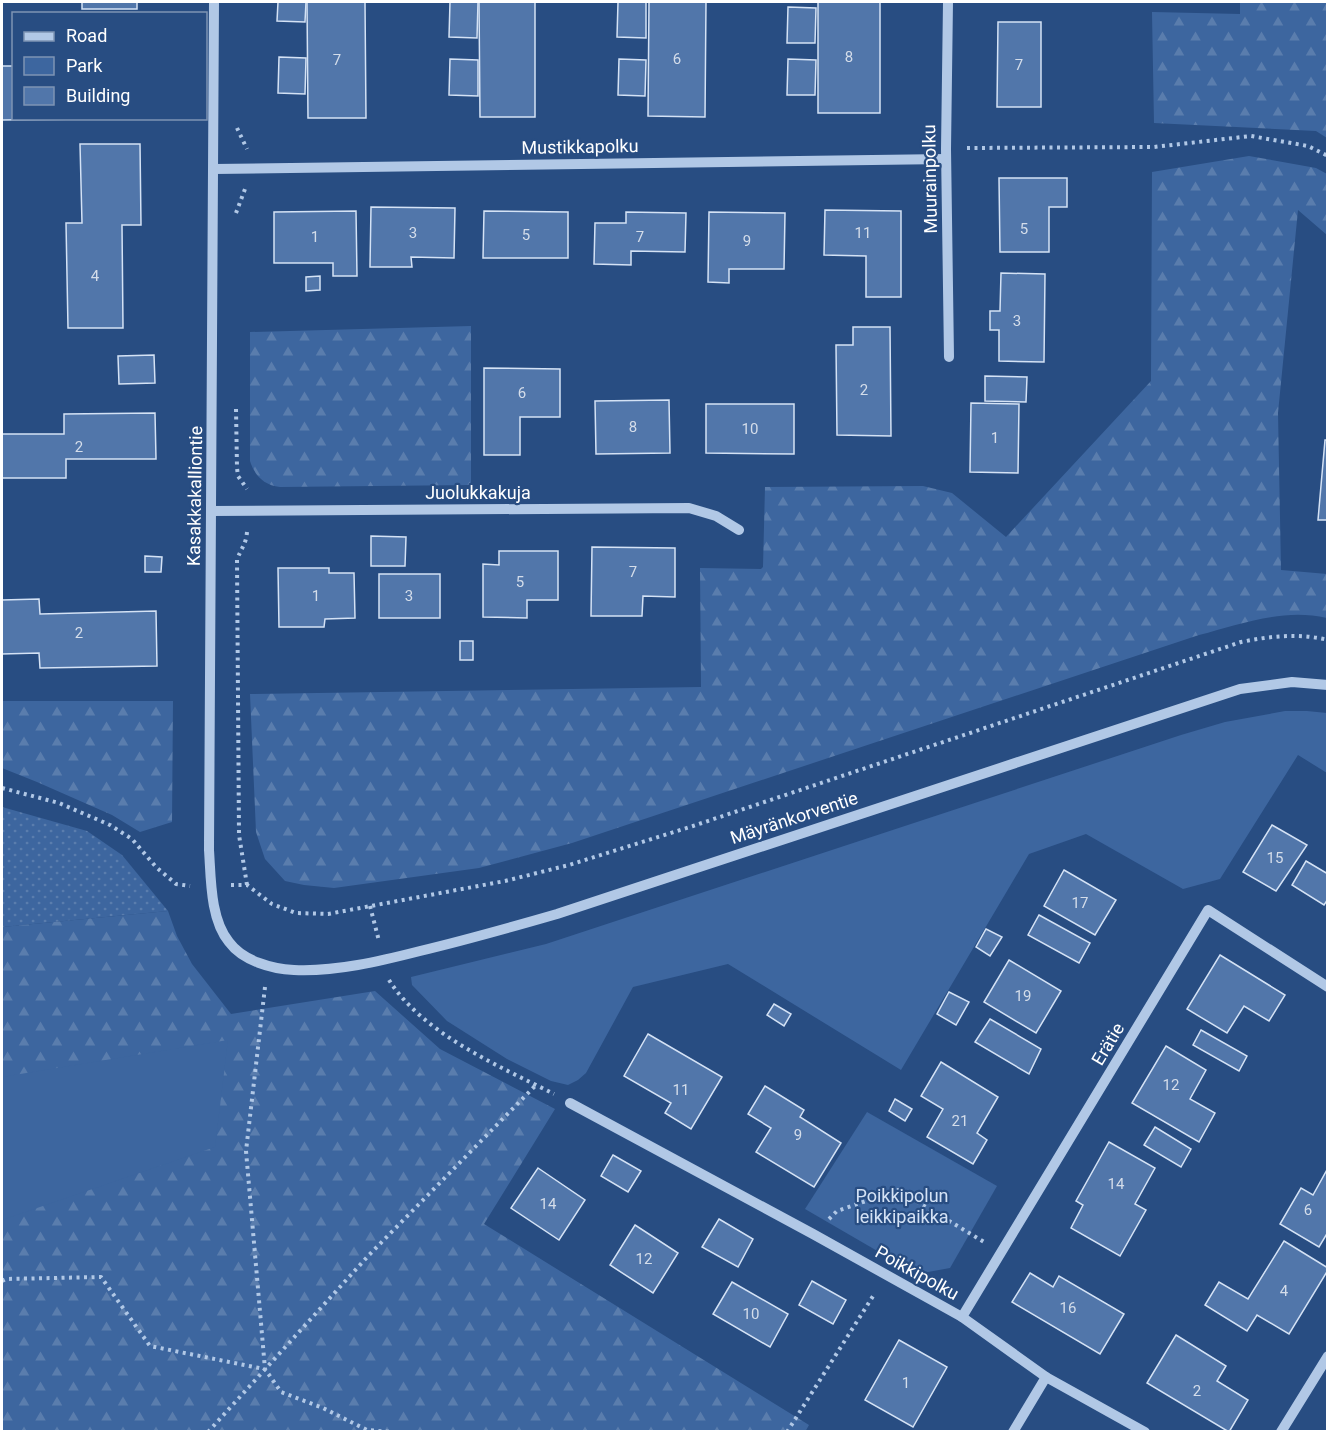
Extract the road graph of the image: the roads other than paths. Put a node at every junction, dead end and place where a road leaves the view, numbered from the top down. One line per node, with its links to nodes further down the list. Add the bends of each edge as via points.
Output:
1 (214, 2): 4 (street, Kasakkakalliontie)
2 (948, 2): 3 (street, Muurainpolku)
3 (946, 154): 4 (street, Mustikkapolku); 5 (street, Muurainpolku)
4 (214, 169): 6 (street, Kasakkakalliontie)
5 (950, 357)
6 (211, 511): 7 (street, Juolukkakuja, via 689,508 716,516); 9 (street, Kasakkakalliontie, via 212,885 216,914 228,941 238,952)
7 (740, 531)
8 (1328, 685): 9 (street, Mäyränkorventie, via 1292,682 1240,689 477,937 324,970)
9 (267, 965)
10 (1328, 987): 12 (street, Erätie, via 1208,910)
11 (570, 1103): 12 (street, Poikkipolku)
12 (962, 1317): 14 (street, Poikkipolku)
13 (1328, 1356): 17 (street)
14 (1046, 1377): 15 (street); 16 (street, Poikkipolku)
15 (1013, 1431)
16 (1145, 1431)
17 (1281, 1431)

